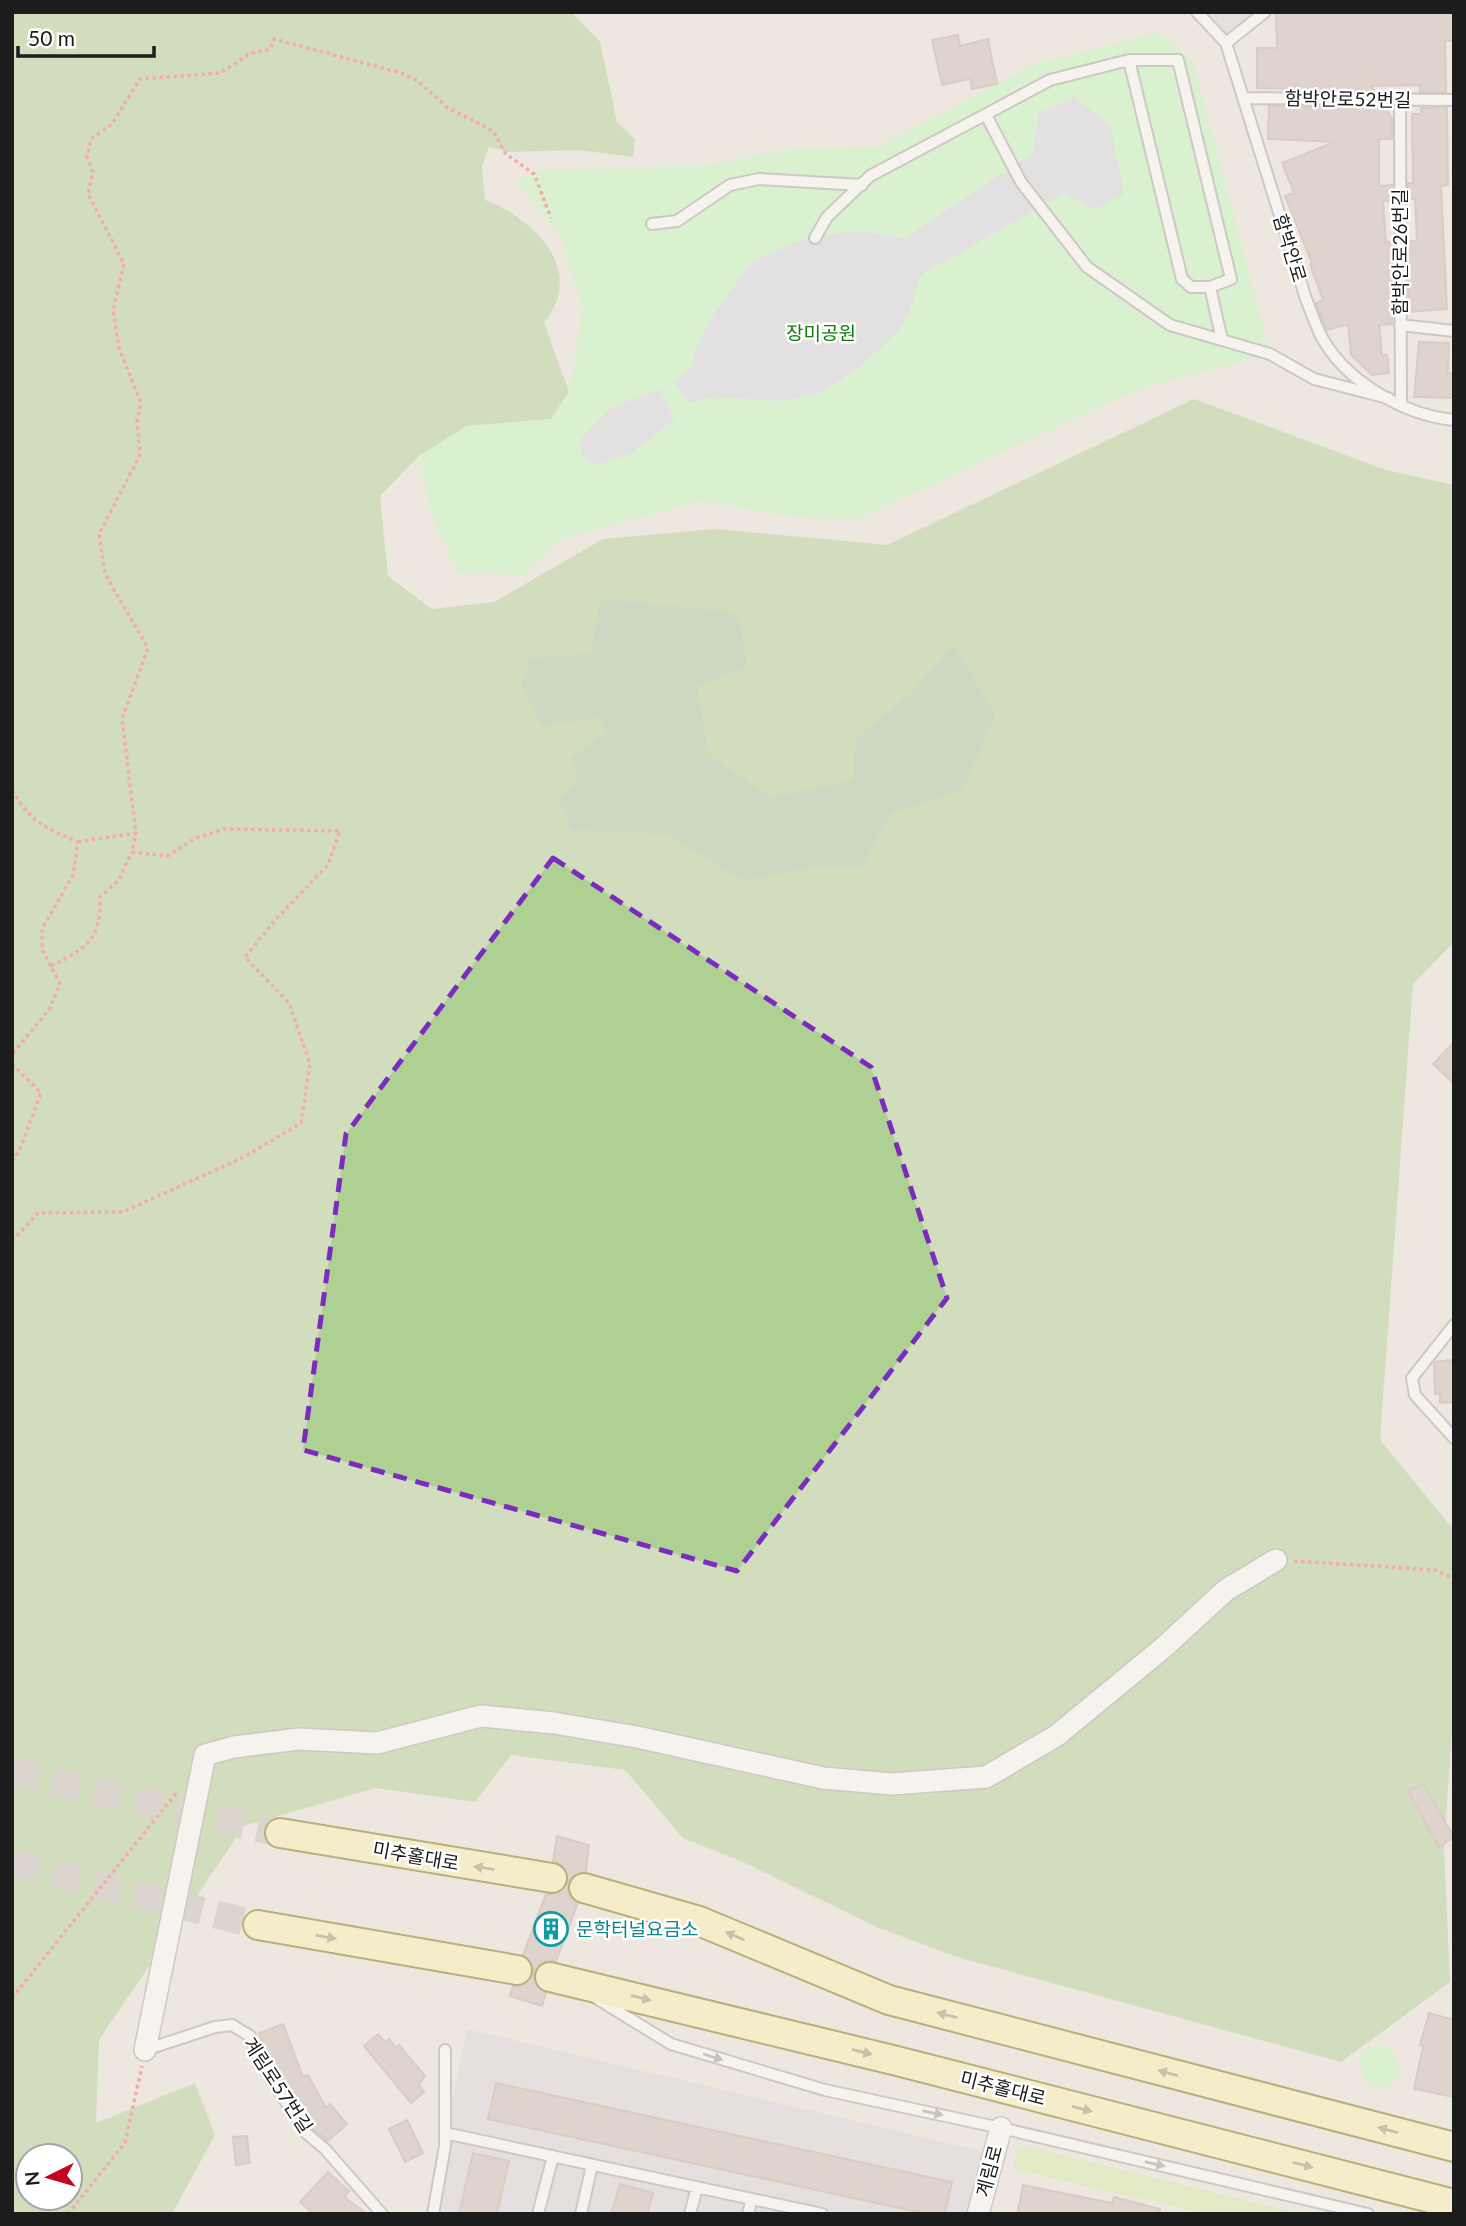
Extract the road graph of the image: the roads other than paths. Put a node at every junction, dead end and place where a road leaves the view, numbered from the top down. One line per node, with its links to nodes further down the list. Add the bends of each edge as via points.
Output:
1 (1198, 12): 3 (lane, 함박안로)
2 (1265, 12): 3 (lane)
3 (1226, 43): 5 (lane, 함박안로)
4 (1129, 60): 8 (lane, via 1050,80); 12 (lane, via 1182,279 1191,288); 12 (lane, via 1178,60 1230,269 1231,279)
5 (1243, 98): 6 (lane, 함박안로52번길); 16 (lane, 함박안로, via 1321,335 1356,375)
6 (1399, 100): 7 (lane, 함박안로52번길); 13 (lane, 함박안로26번길)
7 (1454, 100)
8 (986, 115): 9 (lane, via 870,176); 15 (lane, via 1021,182 1087,267 1170,325)
9 (862, 185): 10 (lane, via 759,179 730,185 677,221); 11 (lane, via 827,217)
10 (652, 225)
11 (815, 238)
12 (1210, 286): 15 (lane)
13 (1401, 326): 14 (lane); 17 (lane, 함박안로26번길)
14 (1454, 331)
15 (1222, 340): 16 (lane, via 1270,354 1314,379)
16 (1388, 398): 17 (lane, 함박안로)
17 (1401, 404): 18 (lane, 함박안로, via 1433,418)
18 (1454, 420)
19 (1454, 1325): 20 (lane, via 1412,1378 1415,1395)
20 (1454, 1438)
21 (1276, 1559): 28 (street, via 1226,1590 1056,1736 986,1777 892,1784 823,1778 637,1737 481,1716 377,1743 299,1739 205,1755)
22 (280, 1833): 23 (main road, 미추홀대로, one-way to 22)
23 (551, 1878)
24 (584, 1888): 32 (main road, one-way to 24, via 890,2000 699,1921)
25 (258, 1925): 26 (main road, one-way to 26)
26 (517, 1970)
27 (559, 1979): 30 (lane, one-way to 30, via 671,2044 825,2090); 37 (main road, 미추홀대로, one-way to 37)
28 (145, 2050): 38 (lane, 계림로57번길, via 215,2027 232,2025 250,2036 259,2060 306,2133)
29 (445, 2050): 31 (lane)
30 (1001, 2128): 45 (street, 계림로); 46 (lane, one-way to 46)
31 (445, 2133): 33 (lane); 39 (lane)
32 (1454, 2147)
33 (552, 2156): 34 (lane); 40 (lane)
34 (592, 2165): 35 (lane); 41 (lane)
35 (697, 2187): 36 (lane); 42 (lane)
36 (752, 2199): 43 (lane); 44 (lane)
37 (1454, 2204)
38 (382, 2214)
39 (433, 2214)
40 (538, 2214)
41 (581, 2214)
42 (690, 2214)
43 (748, 2214)
44 (822, 2214)
45 (978, 2214)
46 (1368, 2214)

